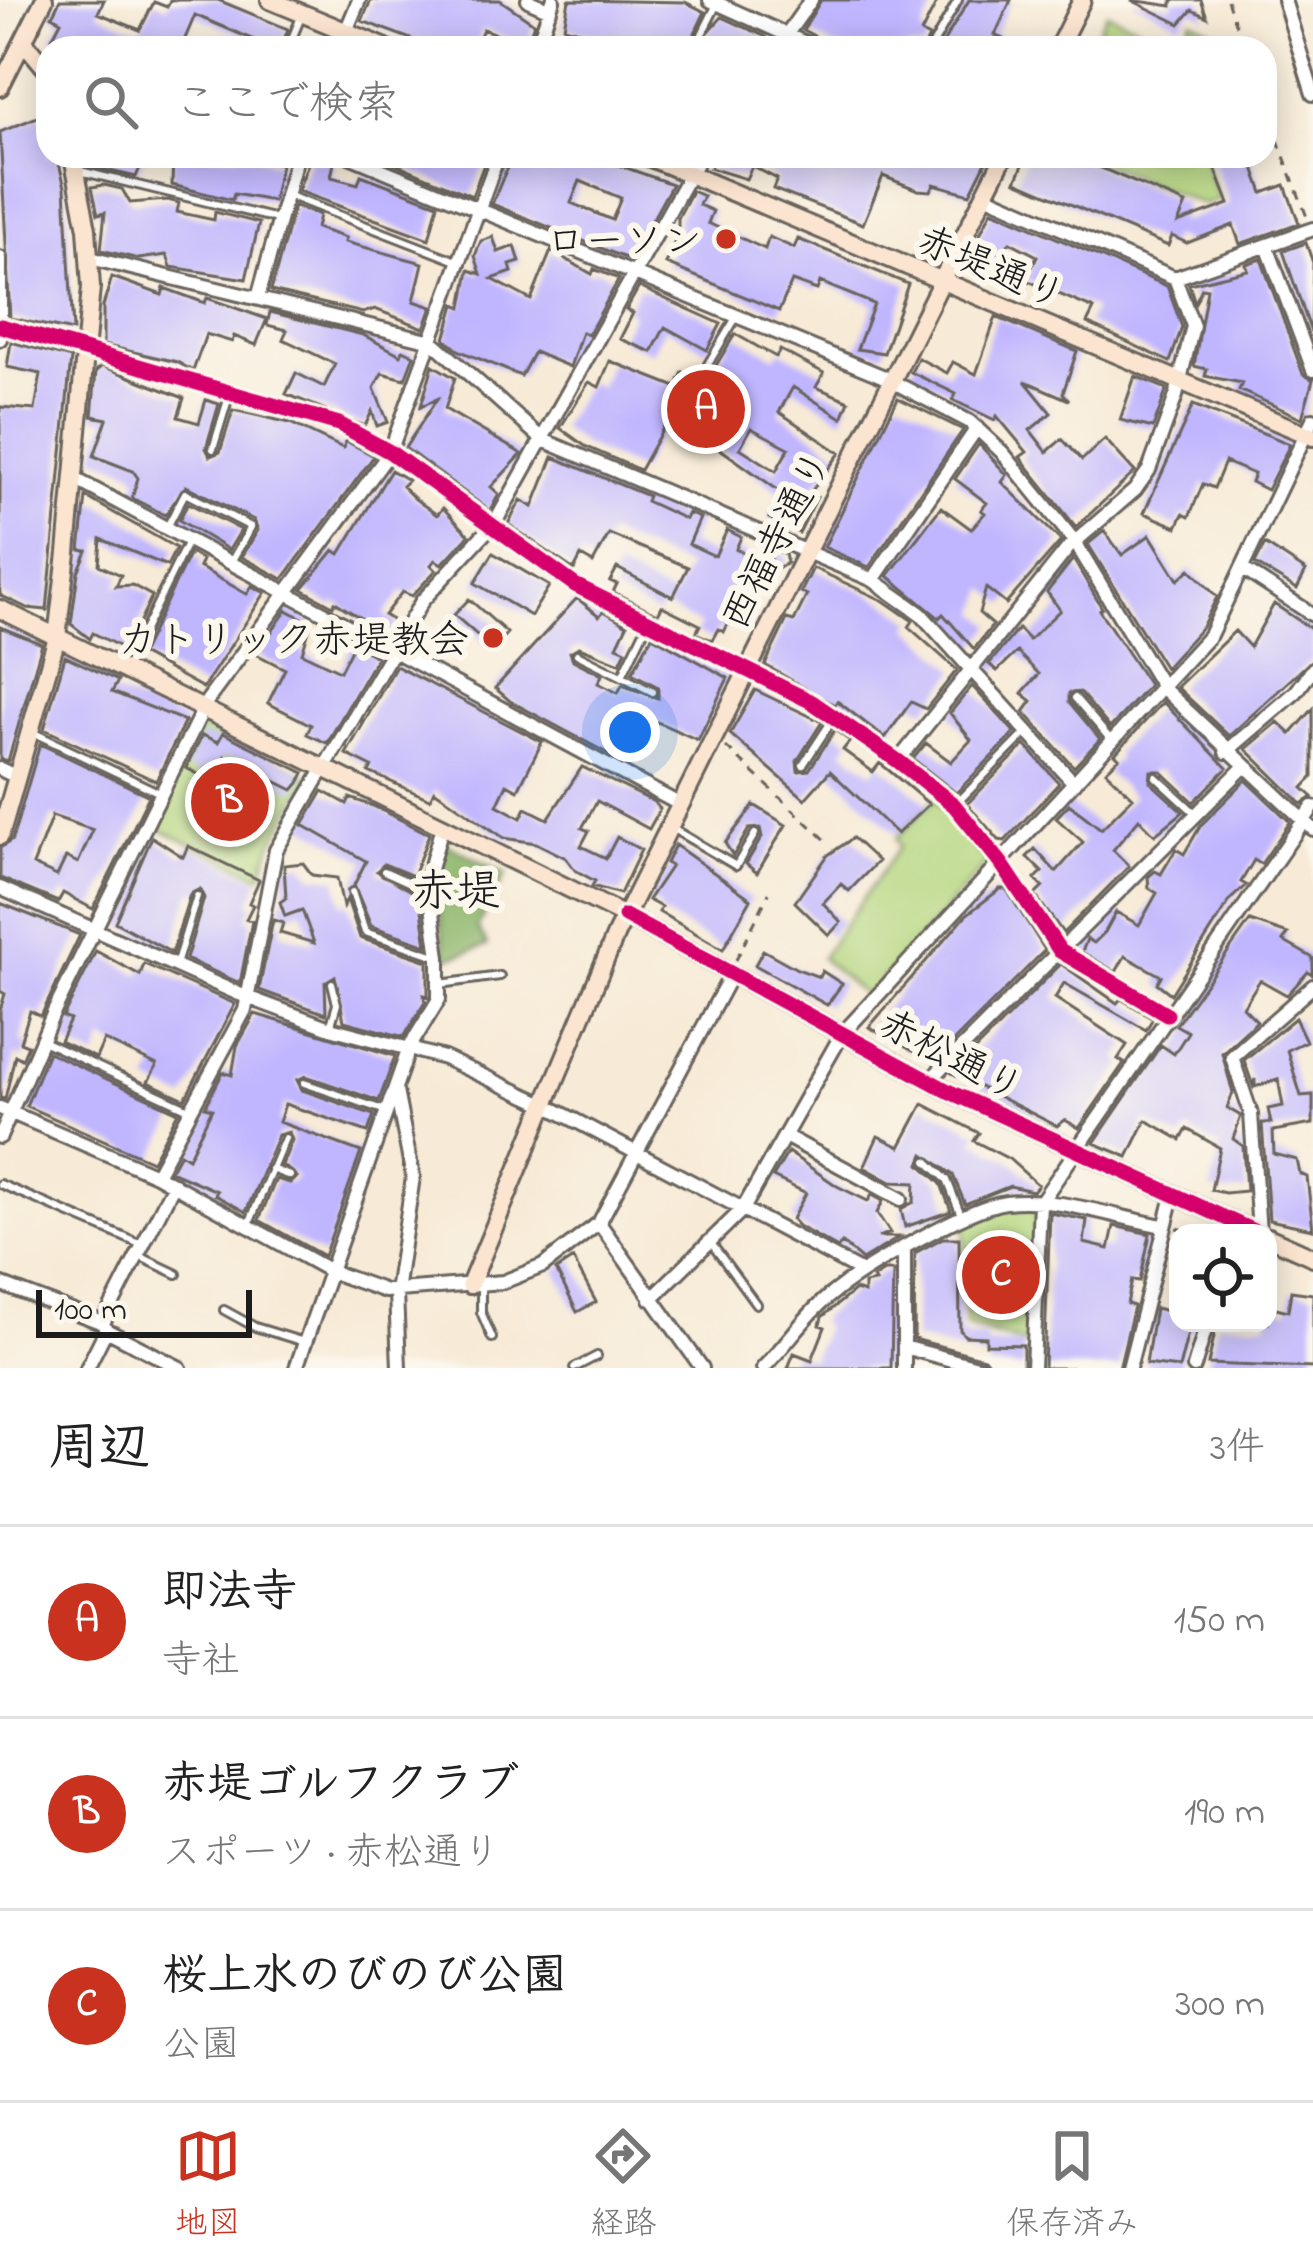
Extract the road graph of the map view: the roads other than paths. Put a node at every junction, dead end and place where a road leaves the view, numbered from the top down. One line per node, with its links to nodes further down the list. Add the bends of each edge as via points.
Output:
1 (44, 0): 20 (street)
2 (358, 0): 16 (street)
3 (528, 0): 10 (street)
4 (811, 0): 13 (street)
5 (958, 0): 18 (lane)
6 (1082, 0): 19 (street)
7 (1284, 0): 23 (street)
8 (277, 1): 11 (street)
9 (714, 2): 12 (lane); 13 (street)
10 (552, 5): 17 (street)
11 (303, 14): 14 (lane); 15 (street)
12 (701, 34)
13 (786, 35)
14 (293, 36)
15 (336, 36)
16 (344, 36)
17 (540, 36)
18 (938, 36)
19 (1064, 36)
20 (25, 43): 21 (street); 22 (street)
21 (36, 56)
22 (0, 87)
23 (1313, 94)
24 (76, 168): 40 (street)
25 (93, 168): 36 (lane)
26 (294, 168): 33 (street)
27 (378, 168): 35 (street)
28 (494, 168): 35 (street)
29 (675, 168): 32 (street, 赤堤通り)
30 (693, 168): 32 (street)
31 (998, 168): 34 (street, 西福寺通り)
32 (689, 174): 42 (street); 44 (street, 赤堤通り)
33 (287, 195): 36 (street); 41 (lane)
34 (985, 195): 43 (street); 44 (street, 西福寺通り)
35 (479, 209): 41 (street); 42 (street)
36 (280, 219): 45 (street)
37 (1313, 229): 38 (street)
38 (1267, 246): 43 (street); 52 (street)
39 (0, 258): 47 (street)
40 (90, 258): 45 (street); 50 (street)
41 (460, 262): 49 (street)
42 (633, 274): 46 (street); 58 (street)
43 (1175, 278): 53 (street, via 1192,326)
44 (942, 280): 53 (street, 赤堤通り); 54 (street, 西福寺通り)
45 (258, 298): 49 (street)
46 (737, 316): 51 (lane); 54 (street)
47 (2, 326): 48 (street); 50 (street)
48 (0, 339)
49 (432, 341): 58 (street); 60 (street)
50 (87, 351): 55 (street); 61 (street)
51 (708, 364)
52 (1313, 370)
53 (1180, 380): 57 (street, 赤堤通り); 65 (street, via 1149,470)
54 (892, 381): 56 (street); 66 (street, 西福寺通り)
55 (230, 393): 59 (lane); 60 (street, via 339,424)
56 (977, 428): 65 (street); 69 (street)
57 (1311, 430): 68 (street)
58 (543, 440): 63 (street); 66 (street)
59 (213, 449)
60 (390, 452): 63 (street); 70 (street)
61 (73, 478): 62 (street); 74 (street)
62 (167, 527): 64 (street); 67 (lane, via 185,494 250,527)
63 (488, 528): 73 (street, via 575,585); 75 (street, via 422,601)
64 (189, 539): 67 (street); 80 (lane)
65 (1075, 542): 78 (street); 82 (street)
66 (806, 551): 69 (street); 77 (street, 西福寺通り)
67 (231, 562): 70 (street)
68 (1243, 569): 72 (street); 82 (street, via 1217,625)
69 (873, 580): 78 (street, via 921,614)
70 (288, 593): 75 (street); 85 (street)
71 (0, 609): 74 (street, 赤松通り)
72 (1313, 615)
73 (649, 620): 77 (street); 81 (lane)
74 (57, 637): 80 (street, 赤松通り); 88 (street)
75 (394, 650): 94 (street); 99 (street)
76 (578, 654): 81 (lane)
77 (747, 668): 86 (street); 99 (street, 西福寺通り)
78 (971, 669): 87 (street); 91 (street)
79 (1313, 669): 90 (street)
80 (124, 670): 85 (street, 赤松通り)
81 (622, 676): 83 (lane)
82 (1163, 688): 89 (street); 90 (street)
83 (653, 692)
84 (1075, 698): 89 (lane)
85 (202, 710): 94 (street, 赤松通り); 98 (street)
86 (835, 716): 91 (street); 92 (lane)
87 (1027, 731): 97 (street); 100 (lane)
88 (30, 732): 95 (street); 98 (lane)
89 (1113, 742): 97 (street)
90 (1226, 752): 93 (street)
91 (898, 761): 100 (street)
92 (803, 765)
93 (1244, 767): 101 (street); 102 (street)
94 (324, 768): 104 (street, 赤松通り); 123 (street, via 270,866)
95 (9, 773): 106 (street)
96 (1156, 777): 101 (lane)
97 (1074, 783): 107 (street)
98 (162, 794): 114 (street)
99 (679, 804): 103 (street, 西福寺通り)
100 (954, 806): 107 (street)
101 (1198, 816): 115 (street)
102 (1310, 817): 124 (street)
103 (668, 826): 105 (lane, via 736,866); 113 (street, 西福寺通り)
104 (442, 827): 111 (street); 113 (street, 赤松通り)
105 (755, 834)
106 (0, 836)
107 (1001, 863): 115 (street); 126 (street)
108 (384, 872): 111 (lane)
109 (0, 888): 114 (street)
110 (352, 892): 116 (lane, via 365,932)
111 (430, 892): 116 (street)
112 (197, 896): 117 (lane)
113 (625, 916): 118 (street, 赤松通り); 132 (street, 西福寺通り)
114 (97, 927): 117 (street); 127 (street)
115 (1060, 951): 124 (street); 129 (street)
116 (440, 957): 121 (street)
117 (176, 965): 123 (street)
118 (733, 967): 126 (street, 赤松通り); 140 (street)
119 (500, 976): 121 (lane)
120 (332, 983): 125 (lane, via 337,1004)
121 (440, 984): 128 (street)
122 (1313, 986): 154 (street, via 1232,1057 1251,1114)
123 (248, 998): 125 (street); 134 (street)
124 (1167, 1014): 139 (street)
125 (329, 1028): 128 (street)
126 (842, 1034): 129 (street, 赤松通り); 136 (street)
127 (41, 1040): 133 (street); 134 (lane)
128 (409, 1048): 131 (street); 132 (street)
129 (929, 1081): 139 (street, 赤松通り)
130 (304, 1083): 135 (lane)
131 (396, 1090): 135 (street); 167 (street, via 413,1177)
132 (544, 1104): 140 (street); 166 (street, 西福寺通り)
133 (6, 1109): 137 (street); 143 (street)
134 (191, 1110): 143 (street)
135 (389, 1112): 162 (street)
136 (785, 1136): 148 (street); 150 (street)
137 (0, 1137)
138 (285, 1138): 142 (lane)
139 (1074, 1151): 147 (street, 赤松通り); 149 (street)
140 (638, 1153): 150 (street); 152 (street)
141 (927, 1161): 151 (lane, via 947,1180)
142 (271, 1169): 144 (lane); 156 (lane)
143 (156, 1175): 146 (street)
144 (290, 1176)
145 (0, 1184): 159 (lane)
146 (174, 1184): 156 (street); 159 (street)
147 (1174, 1196): 153 (street, 赤松通り); 155 (street)
148 (901, 1199)
149 (1040, 1203): 151 (street, via 1004,1202); 155 (street); 186 (street)
150 (743, 1210): 158 (street); 163 (street)
151 (962, 1218): 160 (street)
152 (599, 1223): 166 (street, via 543,1266); 168 (street)
153 (1229, 1224)
154 (1258, 1224)
155 (1163, 1226): 187 (street)
156 (247, 1227): 162 (street)
157 (1277, 1241): 161 (street)
158 (711, 1243): 168 (street); 169 (lane)
159 (138, 1249): 164 (lane); 171 (street)
160 (904, 1251): 163 (street); 175 (street)
161 (1313, 1257)
162 (332, 1272): 167 (street); 174 (street)
163 (862, 1272): 183 (street)
164 (177, 1274)
165 (0, 1284): 171 (street)
166 (475, 1285): 167 (street); 173 (lane)
167 (396, 1292): 180 (street)
168 (651, 1299): 182 (street)
169 (756, 1304)
170 (224, 1310): 174 (lane)
171 (104, 1326): 177 (street); 178 (street)
172 (1204, 1332): 188 (street)
173 (492, 1338)
174 (308, 1342): 179 (street)
175 (904, 1347): 184 (street); 185 (street)
176 (597, 1356): 181 (lane)
177 (87, 1368)
178 (180, 1368)
179 (296, 1368)
180 (399, 1368)
181 (574, 1368)
182 (702, 1368)
183 (763, 1368)
184 (904, 1368)
185 (981, 1368)
186 (1033, 1368)
187 (1129, 1368)
188 (1194, 1368)

